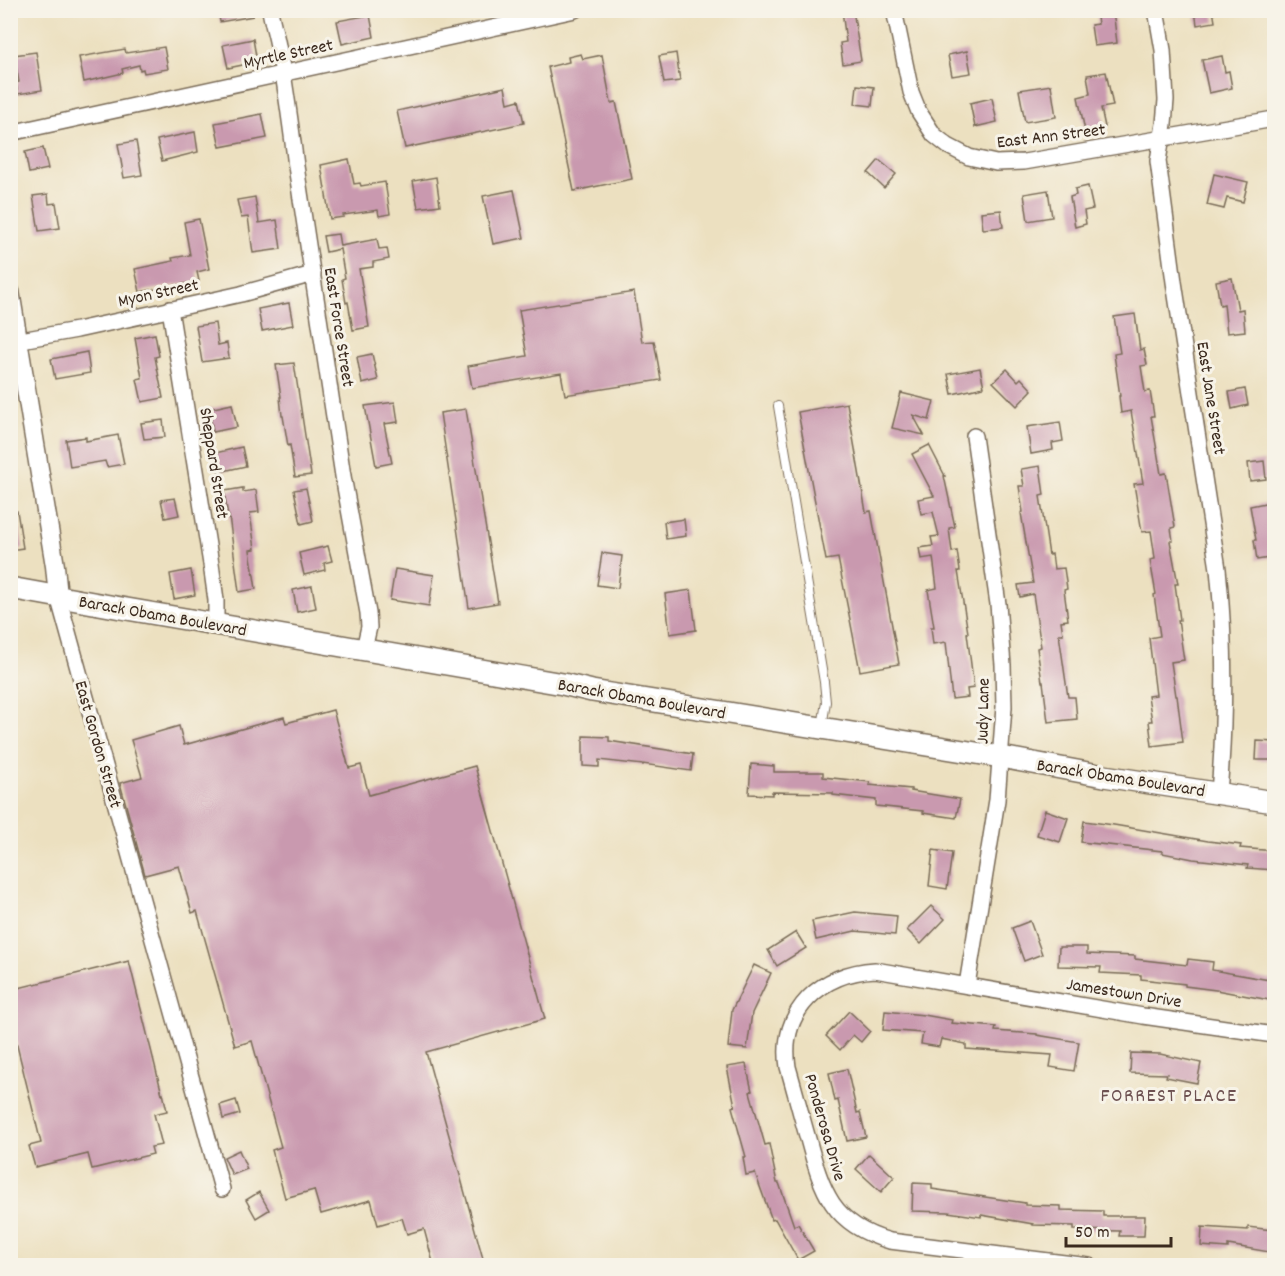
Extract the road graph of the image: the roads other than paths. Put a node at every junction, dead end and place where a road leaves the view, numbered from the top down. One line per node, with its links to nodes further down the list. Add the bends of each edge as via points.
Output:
1 (270, 10): 5 (street, East Force Street)
2 (575, 10): 5 (street, Myrtle Street)
3 (894, 10): 8 (street, East Ann Street, via 911,92 919,112 934,135 957,152 1010,163)
4 (1156, 10): 8 (street, East Jane Street, via 1166,100)
5 (283, 74): 7 (street, Myrtle Street); 9 (street, East Force Street)
6 (1275, 119): 8 (street, East Ann Street)
7 (10, 133)
8 (1161, 139): 21 (street, East Jane Street, via 1158,161 1162,194 1222,603)
9 (313, 274): 11 (street, Myon Street); 18 (street, East Force Street, via 368,613)
10 (10, 291): 12 (street, East Gordon Street)
11 (170, 309): 12 (street, Myon Street); 17 (street, Sheppard Street, via 216,600)
12 (15, 341): 16 (street, East Gordon Street)
13 (778, 406): 19 (lane, via 824,682)
14 (974, 436): 20 (street, Judy Lane, via 998,604 1004,707)
15 (10, 588): 16 (main road, Barack Obama Boulevard)
16 (58, 596): 17 (main road, Barack Obama Boulevard); 25 (street, East Gordon Street)
17 (216, 624): 18 (main road, Barack Obama Boulevard)
18 (364, 649): 19 (main road, Barack Obama Boulevard, via 592,692)
19 (822, 728): 20 (main road, Barack Obama Boulevard)
20 (1001, 757): 21 (main road, Barack Obama Boulevard); 23 (street, Judy Lane, via 998,800)
21 (1219, 793): 22 (main road, Barack Obama Boulevard)
22 (1275, 802)
23 (967, 985): 24 (street, Jamestown Drive); 26 (street, Ponderosa Drive, via 865,970 836,978 801,1006 793,1020 786,1056 825,1193 850,1222 884,1239)
24 (1275, 1035)
25 (222, 1189)
26 (1089, 1266)

